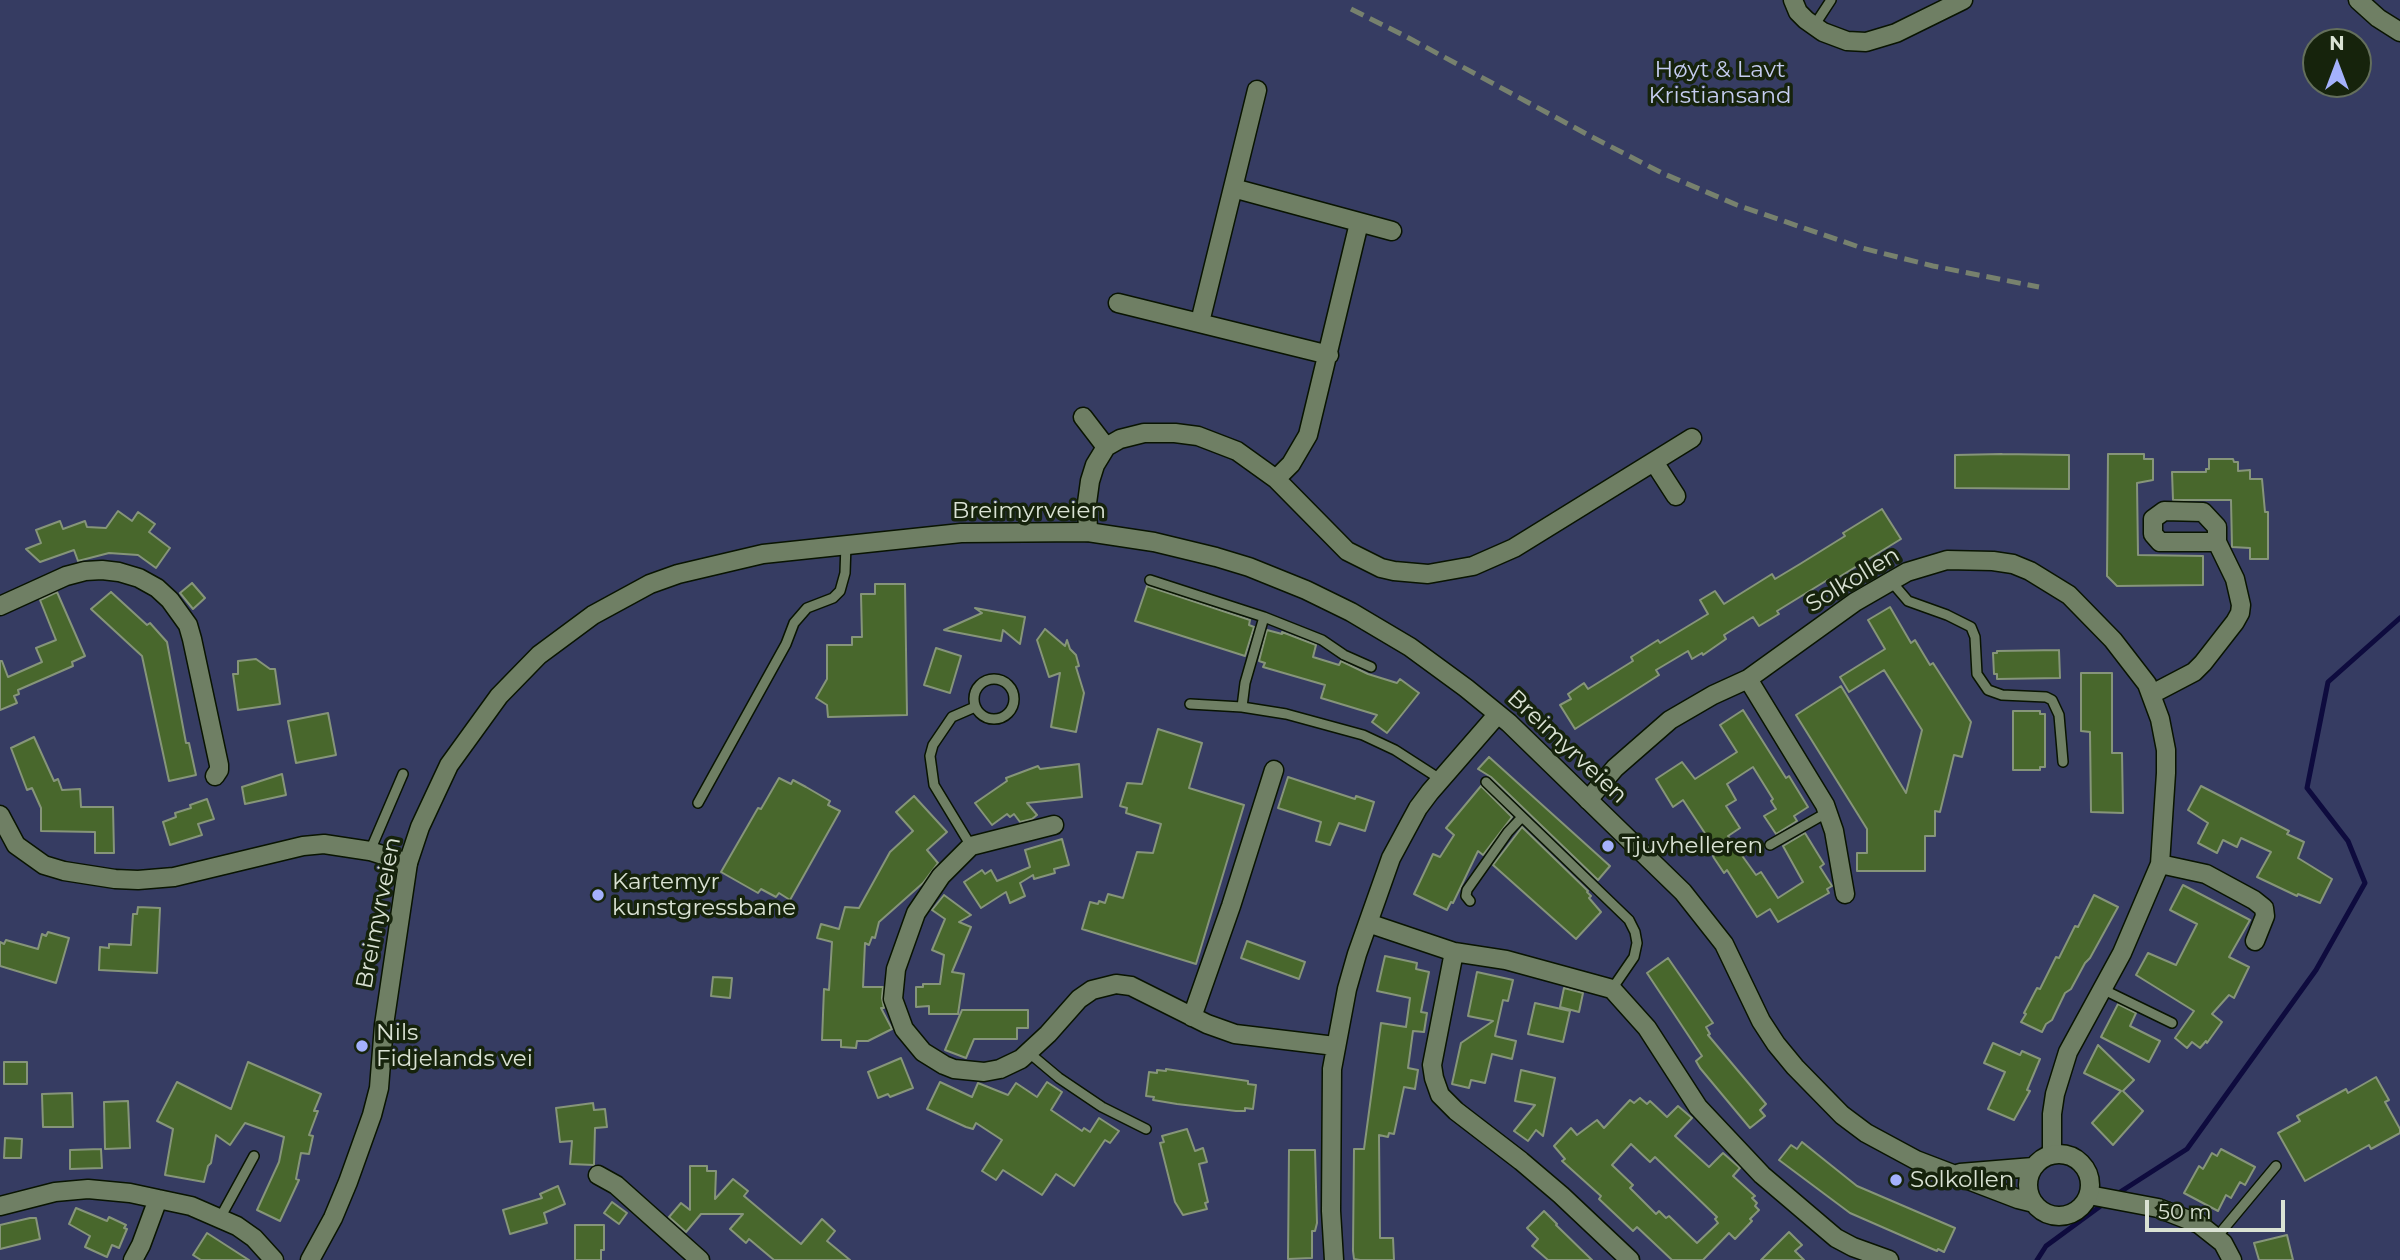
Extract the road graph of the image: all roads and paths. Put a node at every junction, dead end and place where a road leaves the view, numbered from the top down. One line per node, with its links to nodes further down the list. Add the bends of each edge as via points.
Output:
1 (1793, 0): 5 (street, via 1798,12)
2 (1831, 0): 5 (lane)
3 (1963, 0): 5 (street, via 1896,33 1866,42 1831,37)
4 (2358, 0): 6 (street)
5 (1814, 26)
6 (2400, 33)
7 (1257, 90): 8 (street)
8 (1233, 188): 9 (street); 12 (street)
9 (1359, 223): 10 (street); 13 (street)
10 (1392, 231)
11 (1118, 303): 12 (street)
12 (1200, 322): 13 (street)
13 (1329, 355): 18 (street, via 1308,435)
14 (1083, 417): 16 (street)
15 (1692, 438): 17 (street)
16 (1106, 447): 18 (street, via 1144,433 1198,436 1237,451); 20 (street, via 1090,481)
17 (1654, 462): 18 (street, via 1514,548 1473,566 1428,574 1381,568 1346,551); 19 (street)
18 (1276, 479)
19 (1676, 496)
20 (1088, 532): 22 (street, Breimyrveien, via 961,533); 33 (street, Breimyrveien, via 1216,557 1306,590 1410,647)
21 (2217, 542): 29 (street, via 2235,579 2240,613 2194,672)
22 (846, 544): 41 (lane, via 840,591 807,608 794,623); 49 (street, Breimyrveien, via 753,555 678,574 625,597 563,636 499,696 449,765)
23 (1150, 580): 26 (lane)
24 (1890, 580): 28 (street, Solkollen); 29 (street, Solkollen, via 1947,560 1993,561 2030,571 2069,595 2092,617); 34 (lane, via 1908,601 1971,627 1977,674 1988,690 2052,700 2059,715)
25 (0, 606): 37 (street, via 85,571 119,572 158,589 188,625 219,765)
26 (1264, 617): 27 (lane, via 1322,640); 31 (lane)
27 (1371, 667)
28 (1748, 680): 40 (street, Solkollen, via 1657,729); 42 (street)
29 (2152, 694): 50 (street, Solkollen, via 2165,750)
30 (1190, 704): 31 (lane)
31 (1242, 707): 38 (lane, via 1363,735)
32 (975, 708): 32 (lane, via 983,717 1002,718 1011,711 1013,692 1005,682 986,680 976,689); 47 (lane, via 952,716 930,756 931,777 940,797)
33 (1497, 715): 38 (street); 40 (street, Breimyrveien)
34 (2063, 762)
35 (1274, 770): 58 (street)
36 (403, 774): 48 (lane)
37 (215, 776)
38 (1440, 779): 53 (street, via 1391,858)
39 (1486, 782): 44 (lane)
40 (1588, 800): 67 (street, Breimyrveien, via 1664,871 1705,918 1724,944 1776,1044 1820,1094 1887,1146)
41 (698, 803)
42 (1828, 811): 46 (lane); 51 (street)
43 (0, 815): 48 (street, via 16,845 44,865 115,879 174,877 303,846 324,844)
44 (1522, 817): 52 (lane, via 1467,890); 56 (lane, via 1629,920 1637,943 1634,957)
45 (1055, 825): 47 (street)
46 (1770, 845)
47 (971, 846): 61 (street, via 930,890 909,929 893,999 904,1029 923,1052 944,1066 984,1072 1000,1069)
48 (370, 851): 49 (street)
49 (408, 863): 77 (street, Breimyrveien, via 379,1088 338,1206)
50 (2160, 864): 54 (street, via 2206,874 2264,908); 57 (street, Solkollen)
51 (1845, 894)
52 (1470, 901)
53 (1368, 923): 55 (street); 60 (street)
54 (2255, 941)
55 (1454, 952): 56 (street, via 1506,960); 80 (street, via 1432,1065 1440,1095 1561,1195)
56 (1612, 989): 81 (street, via 1647,1028 1698,1107 1762,1175 1836,1238)
57 (2102, 989): 59 (lane); 63 (street, Solkollen, via 2061,1072 2052,1114)
58 (1192, 1017): 60 (street, via 1235,1034); 61 (street, via 1130,986 1104,986 1079,999)
59 (2172, 1023)
60 (1335, 1046): 79 (street, via 1331,1134)
61 (1028, 1052): 62 (lane, via 1102,1107)
62 (1146, 1129)
63 (2052, 1154): 66 (street); 69 (street, via 2071,1156 2085,1167)
64 (254, 1156): 73 (lane)
65 (2276, 1166): 74 (lane)
66 (2033, 1167): 67 (street, Breimyrveien); 71 (street, via 2028,1185)
67 (1956, 1174): 71 (street, Breimyrveien)
68 (598, 1175): 78 (street, via 616,1185)
69 (2089, 1195): 71 (street, via 2077,1210 2059,1216); 74 (street, via 2177,1214)
70 (158, 1199): 72 (street, via 88,1189); 73 (street); 75 (street)
71 (2034, 1203)
72 (0, 1206)
73 (220, 1217): 76 (street, via 254,1238)
74 (2216, 1238): 82 (street)
75 (133, 1260)
76 (274, 1260)
77 (310, 1260)
78 (699, 1260)
79 (1334, 1260)
80 (1630, 1260)
81 (1889, 1260)
82 (2232, 1260)

